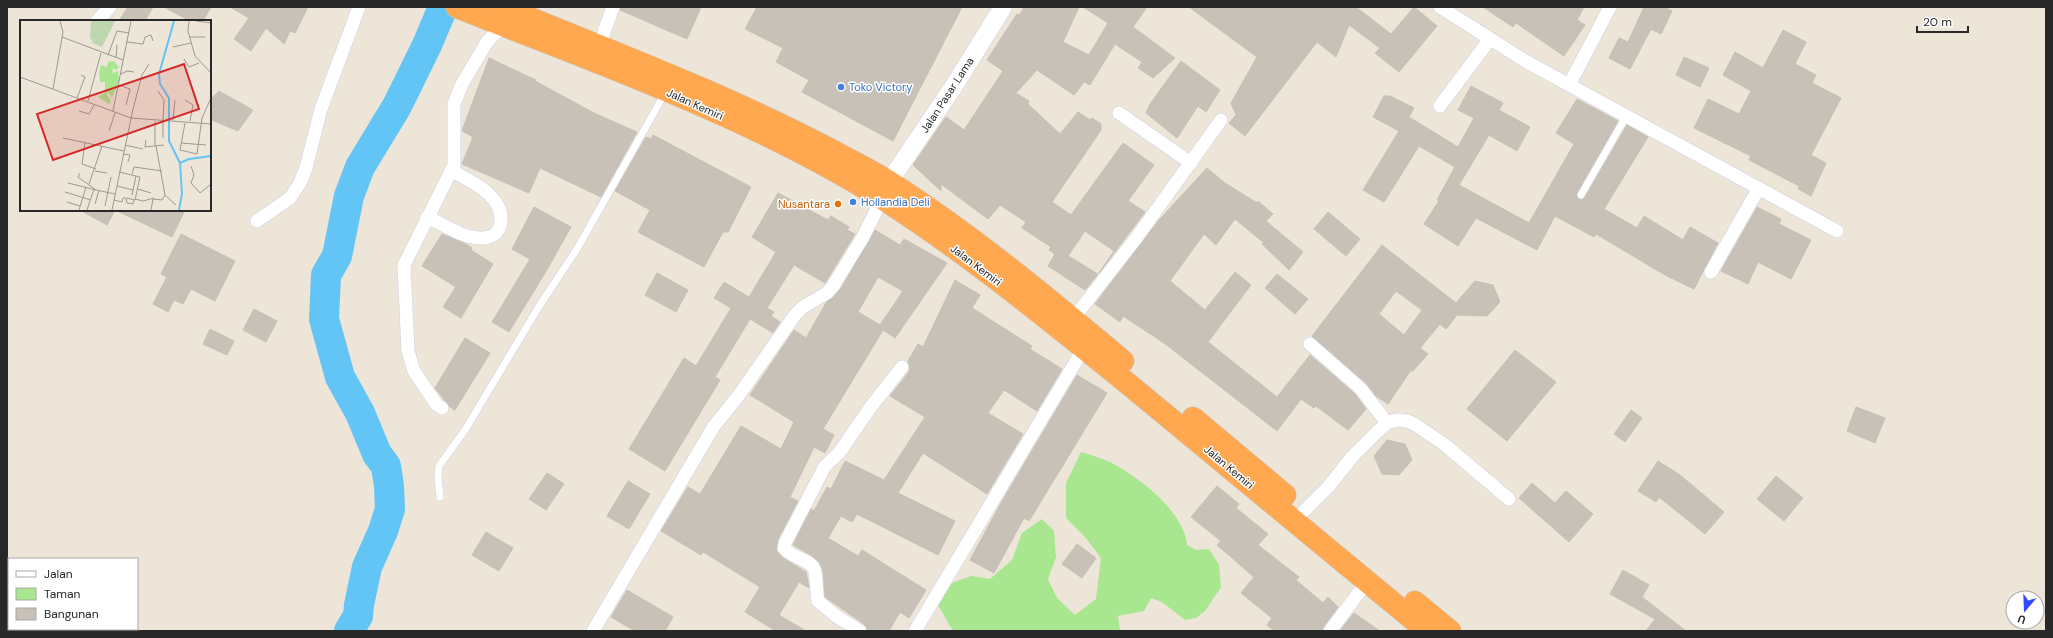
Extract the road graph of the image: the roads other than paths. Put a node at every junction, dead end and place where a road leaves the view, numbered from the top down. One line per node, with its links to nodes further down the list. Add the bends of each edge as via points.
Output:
1 (110, 7): 9 (street)
2 (360, 7): 24 (street, via 321,109 300,183 290,198)
3 (457, 7): 8 (highway, Jalan Kemiri)
4 (613, 7): 11 (street)
5 (1003, 7): 21 (street, Jalan Pasar Lama)
6 (1440, 7): 10 (street)
7 (1610, 7): 12 (street)
8 (503, 14): 11 (highway, Jalan Kemiri); 13 (highway, Jalan Kemiri); 19 (street, via 462,84 454,104)
9 (98, 20)
10 (1490, 39): 12 (street); 14 (street)
11 (599, 46): 21 (highway, Jalan Kemiri, via 670,74 780,123)
12 (1569, 85): 16 (street)
13 (666, 91): 21 (highway, Jalan Kemiri); 33 (lane, via 567,265 538,308 465,430 439,466)
14 (1440, 106)
15 (1119, 113): 18 (street)
16 (1627, 115): 20 (street); 22 (lane)
17 (1222, 120): 18 (street)
18 (1191, 163): 27 (street)
19 (452, 171): 23 (street); 23 (street, via 472,182 496,201 502,219 498,231 491,237 480,238 460,234)
20 (1759, 188): 25 (street); 26 (street)
21 (886, 190): 27 (highway, Jalan Kemiri, via 979,246); 28 (highway, Jalan Kemiri, via 943,240); 37 (street, via 863,237 833,286 795,315 714,426)
22 (1581, 195)
23 (427, 217): 31 (street, via 404,265 406,330 408,351 414,371)
24 (257, 221)
25 (1838, 231)
26 (1711, 272)
27 (1073, 319): 28 (highway, Jalan Kemiri)
28 (1088, 342): 35 (highway, Jalan Kemiri); 36 (highway, Jalan Kemiri); 39 (street)
29 (1310, 344): 32 (street, via 1361,389)
30 (902, 367): 38 (street, via 839,453 825,466 784,548 813,566 816,572 818,601)
31 (442, 408)
32 (1387, 423): 34 (street, via 1397,420 1416,425 1445,445); 35 (street, via 1352,457 1329,486)
33 (440, 497)
34 (1509, 499)
35 (1304, 511): 42 (highway, Jalan Kemiri)
36 (1367, 582): 40 (street); 41 (highway, Jalan Kemiri)
37 (593, 631)
38 (860, 631)
39 (915, 631)
40 (1330, 631)
41 (1427, 631)
42 (1450, 631)

